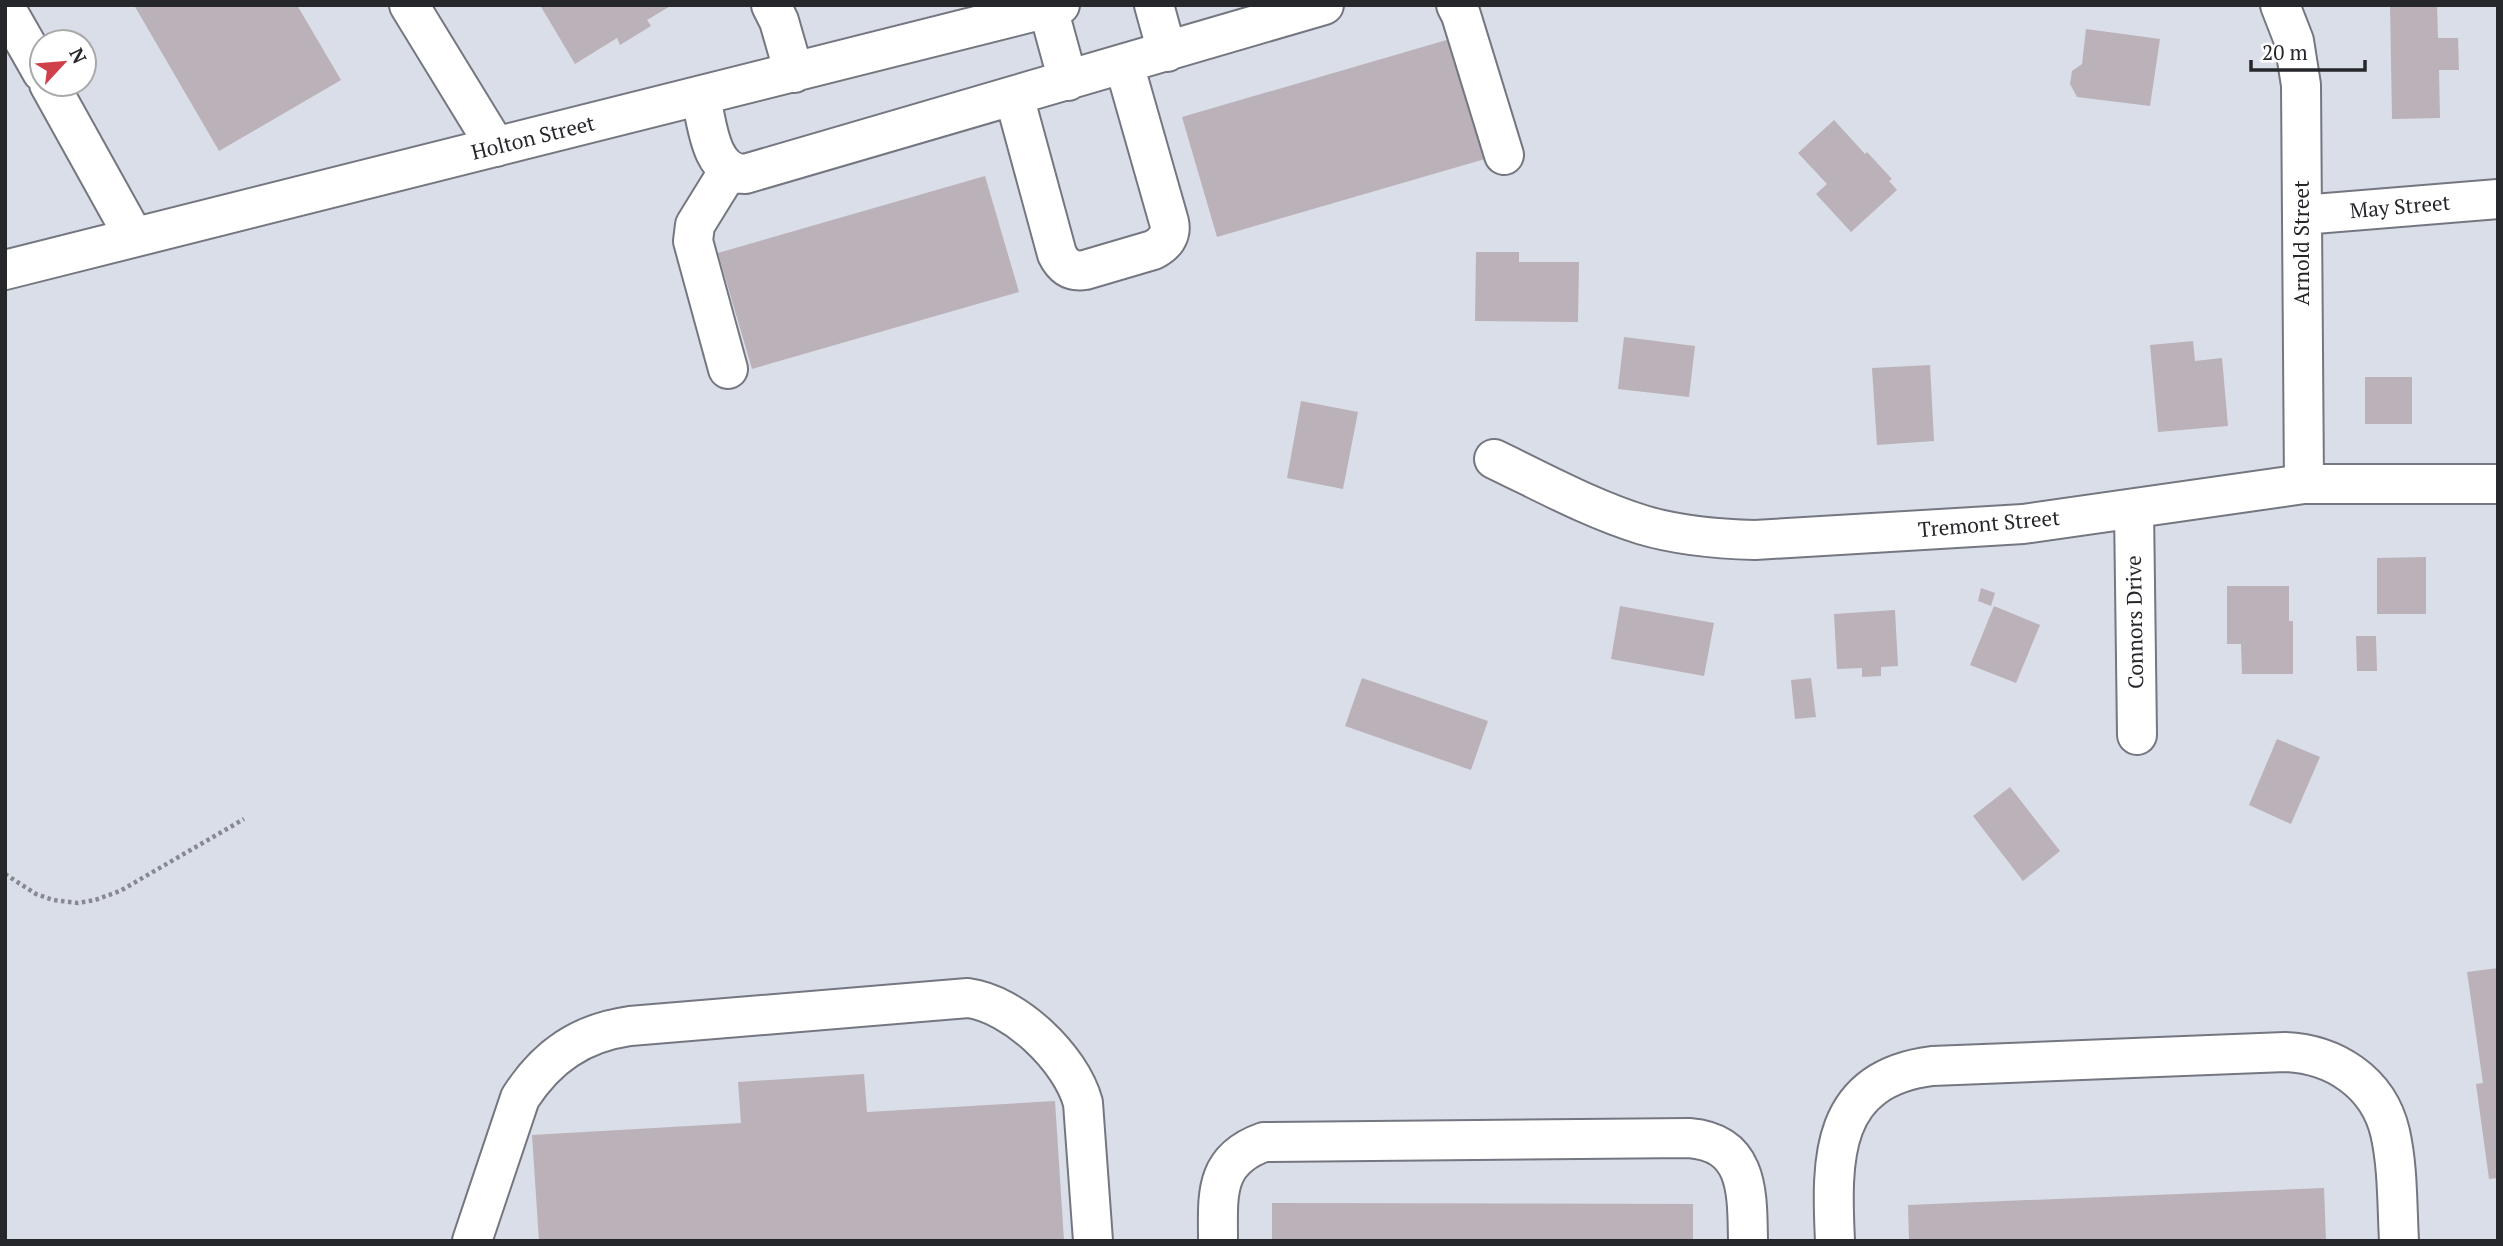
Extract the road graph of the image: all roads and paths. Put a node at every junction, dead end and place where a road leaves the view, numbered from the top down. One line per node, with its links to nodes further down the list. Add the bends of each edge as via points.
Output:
1 (409, 5): 17 (street)
2 (771, 5): 12 (street)
3 (1154, 5): 10 (street)
4 (1324, 5): 10 (street)
5 (1456, 5): 18 (street)
6 (2280, 5): 21 (street, Arnold Street, via 2294,41 2301,85)
7 (5, 7): 9 (street)
8 (1054, 7): 12 (street, Holton Street); 13 (street)
9 (28, 47)
10 (1167, 52): 11 (street)
11 (1124, 64): 13 (street); 14 (street, via 1170,232 1153,250 1085,270 1065,266 1057,254)
12 (794, 72): 15 (street, Holton Street)
13 (1068, 81): 14 (street)
14 (1014, 96): 19 (street, via 751,172)
15 (701, 97): 17 (street, Holton Street); 19 (street, via 717,158)
16 (56, 98): 22 (street)
17 (496, 147): 22 (street, Holton Street)
18 (1504, 155)
19 (729, 170): 24 (street, via 694,233)
20 (2498, 199): 21 (street, May Street)
21 (2302, 215): 26 (street, Arnold Street)
22 (134, 237): 23 (street, Holton Street)
23 (5, 270)
24 (728, 369)
25 (1494, 459): 28 (street, Tremont Street, via 1642,524 1727,540 2023,524)
26 (2304, 484): 27 (street, Tremont Street); 28 (street, Tremont Street)
27 (2498, 484)
28 (2134, 509): 29 (street, Connors Drive)
29 (2137, 735)
30 (244, 819): 31 (path, via 120,891 95,900 53,900)
31 (5, 874)
32 (472, 1241): 33 (street, via 520,1098 548,1062 586,1037 630,1026 968,999 991,1003 1012,1015 1065,1065 1076,1083 1083,1103)
33 (1093, 1241)
34 (1218, 1241): 35 (street, via 1222,1177 1234,1158 1264,1142 1689,1138 1710,1142 1736,1162 1745,1182)
35 (1748, 1241)
36 (1835, 1241): 37 (street, via 1834,1168 1840,1134 1869,1091 1898,1073 1932,1066 2285,1052 2336,1063 2375,1098 2390,1130)
37 (2399, 1241)

